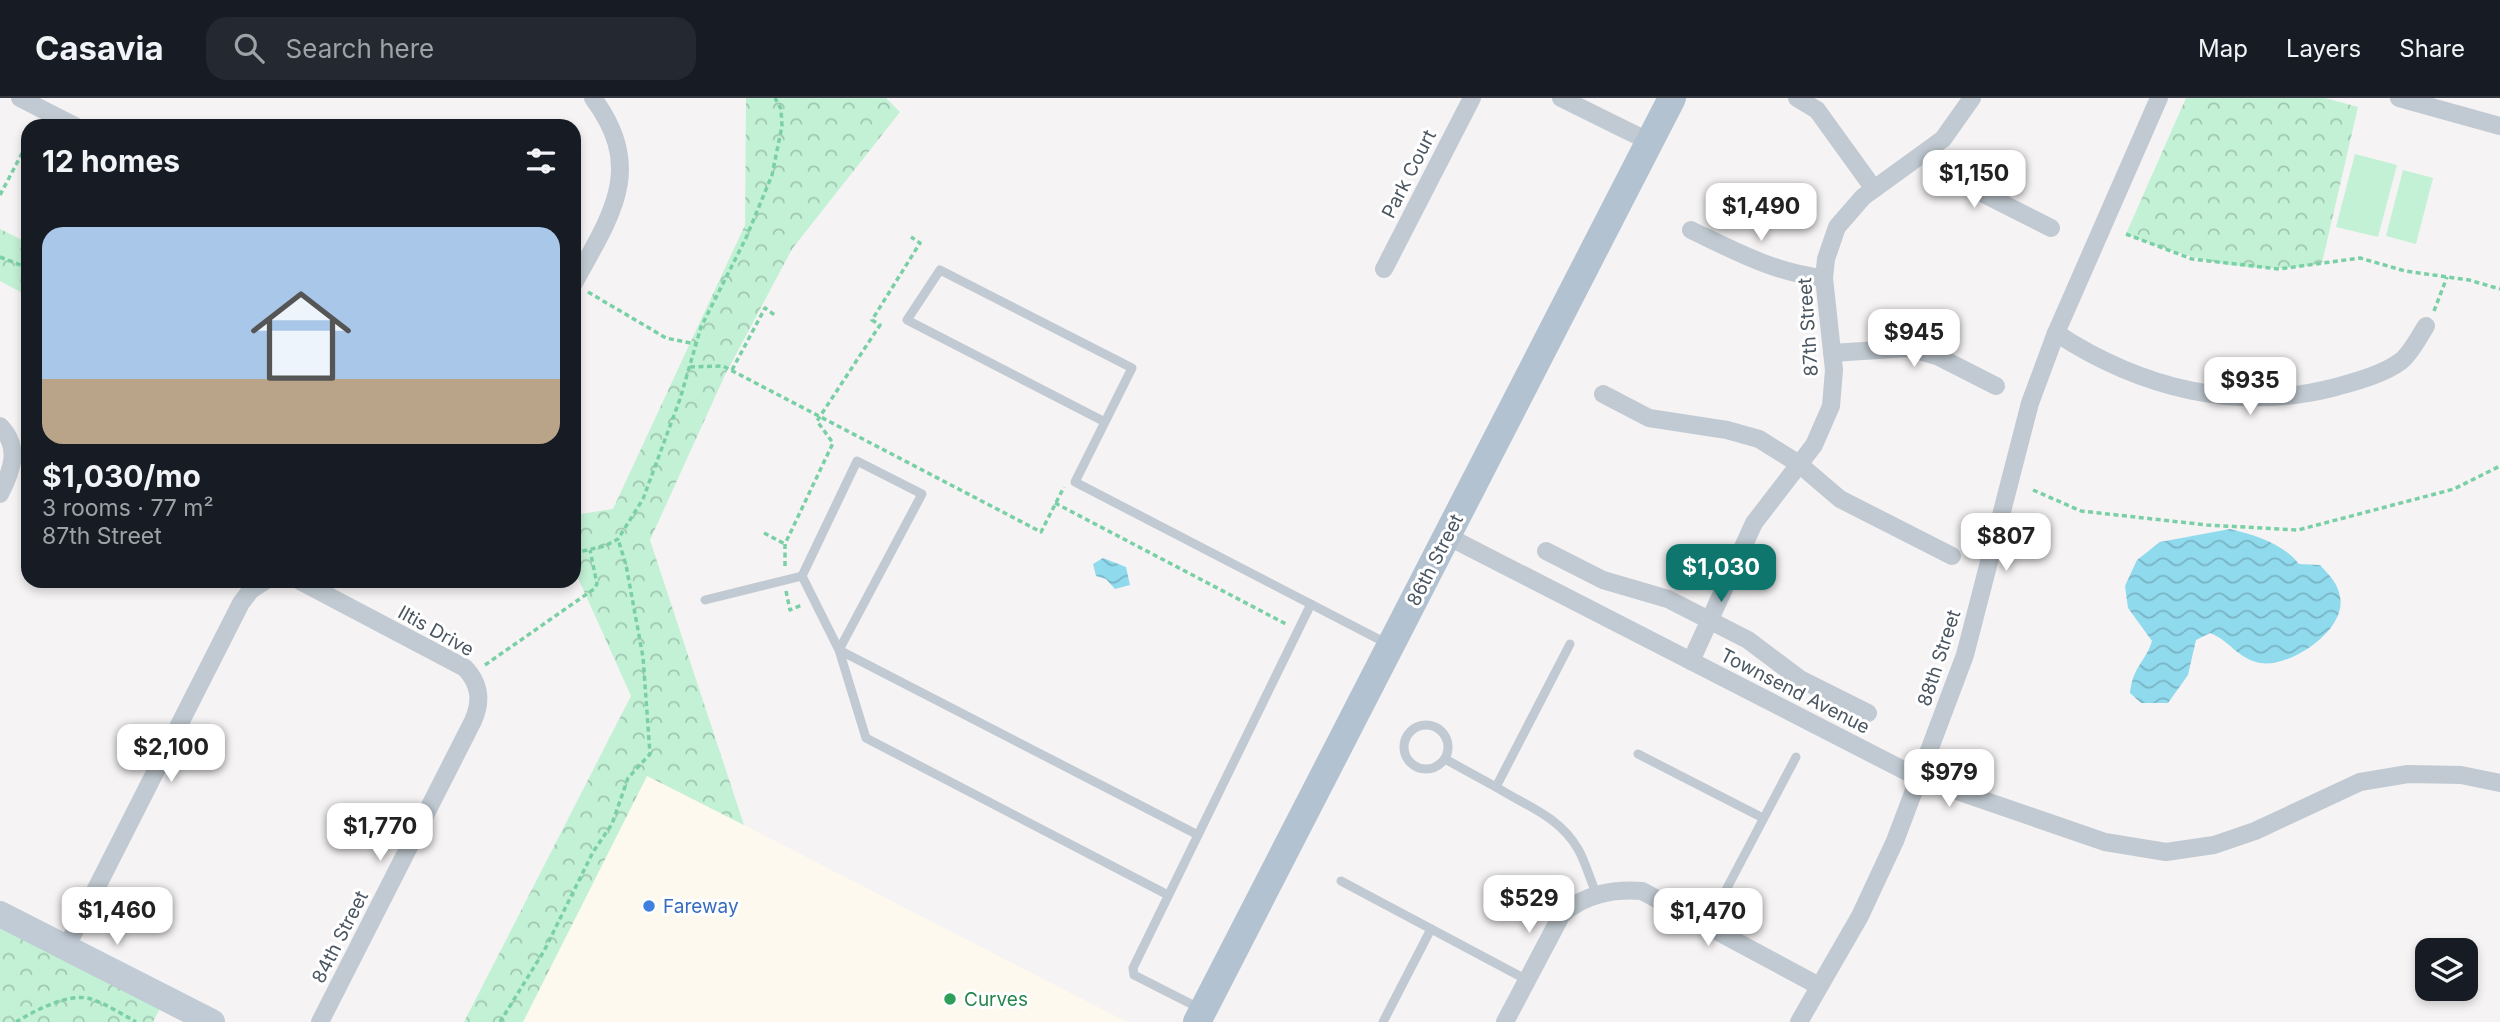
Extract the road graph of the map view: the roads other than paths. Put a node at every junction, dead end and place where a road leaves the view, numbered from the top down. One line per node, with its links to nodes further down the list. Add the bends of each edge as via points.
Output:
1 (20, 98): 10 (street)
2 (593, 98): 19 (street, via 615,132 620,181)
3 (1472, 98): 17 (street, Park Court)
4 (1561, 98): 12 (street)
5 (1672, 98): 12 (main road, 86th Street)
6 (1797, 98): 14 (street, via 1817,110)
7 (1972, 98): 13 (street, 87th Street, via 1943,139)
8 (2159, 98): 21 (street, 88th Street)
9 (2399, 98): 11 (street)
10 (61, 119)
11 (2500, 126)
12 (1650, 142): 29 (main road, 86th Street)
13 (1929, 150): 14 (street, 87th Street); 15 (street, via 1970,187)
14 (1874, 188): 18 (street, 87th Street, via 1837,227)
15 (2051, 228)
16 (1691, 230): 18 (street, via 1769,266)
17 (1384, 269)
18 (1824, 278): 22 (street, 87th Street)
19 (581, 285)
20 (2426, 326): 21 (street, via 2402,360 2357,381 2253,398 2149,381)
21 (2056, 333): 47 (street, 88th Street, via 2030,403 1965,655)
22 (1832, 353): 23 (street, via 1909,348 1937,356); 27 (street, 87th Street, via 1831,406 1823,429)
23 (1996, 386)
24 (1603, 394): 27 (street, via 1649,418 1759,439)
25 (1105, 422): 25 (lane, via 1132,368 940,270 907,320); 36 (lane, via 1075,482)
26 (0, 426): 28 (street, via 13,449 13,466)
27 (1800, 464): 31 (street, via 1840,499); 37 (street, 87th Street, via 1754,523)
28 (2, 489)
29 (1447, 536): 39 (main road, 86th Street); 41 (street, Townsend Avenue)
30 (1546, 551): 37 (street, via 1603,580 1668,599)
31 (1952, 556)
32 (802, 576): 35 (lane); 40 (lane); 40 (lane, via 857,461 922,494)
33 (254, 588): 58 (street, via 241,603)
34 (313, 588): 43 (street, Iltis Drive, via 465,668 479,693)
35 (705, 600)
36 (1311, 604): 39 (lane); 51 (lane)
37 (1710, 620): 41 (street, 87th Street); 42 (street, via 1748,640 1800,679)
38 (1570, 644): 49 (lane)
39 (1391, 645): 61 (main road, 86th Street)
40 (839, 650): 51 (lane); 53 (lane, via 866,738)
41 (1691, 661): 47 (street, Townsend Avenue)
42 (1868, 713)
43 (473, 721): 63 (street, 84th Street)
44 (1638, 754): 50 (lane)
45 (1796, 757): 50 (lane)
46 (1445, 759): 46 (lane, via 1447,742 1437,728 1421,726 1406,736 1404,754 1416,768 1432,768); 49 (lane)
47 (1919, 778): 48 (street, Townsend Avenue, via 2105,842 2166,852 2214,845 2255,831 2360,782 2408,774 2461,775); 60 (street, 88th Street, via 1876,881)
48 (2500, 783)
49 (1496, 787): 54 (lane, via 1546,814 1566,831)
50 (1763, 818): 56 (lane)
51 (1198, 835): 53 (lane)
52 (1341, 881): 57 (lane)
53 (1168, 895): 61 (lane, via 1133,968 1134,975)
54 (1597, 895): 56 (street, via 1642,891); 59 (street, via 1562,914)
55 (0, 914): 58 (main road)
56 (1707, 926): 60 (street)
57 (1431, 929): 59 (lane); 64 (lane)
58 (66, 948): 62 (main road)
59 (1527, 980): 65 (street)
60 (1819, 986): 66 (street, 88th Street)
61 (1200, 1016)
62 (212, 1022)
63 (320, 1022)
64 (1383, 1022)
65 (1505, 1022)
66 (1799, 1022)

